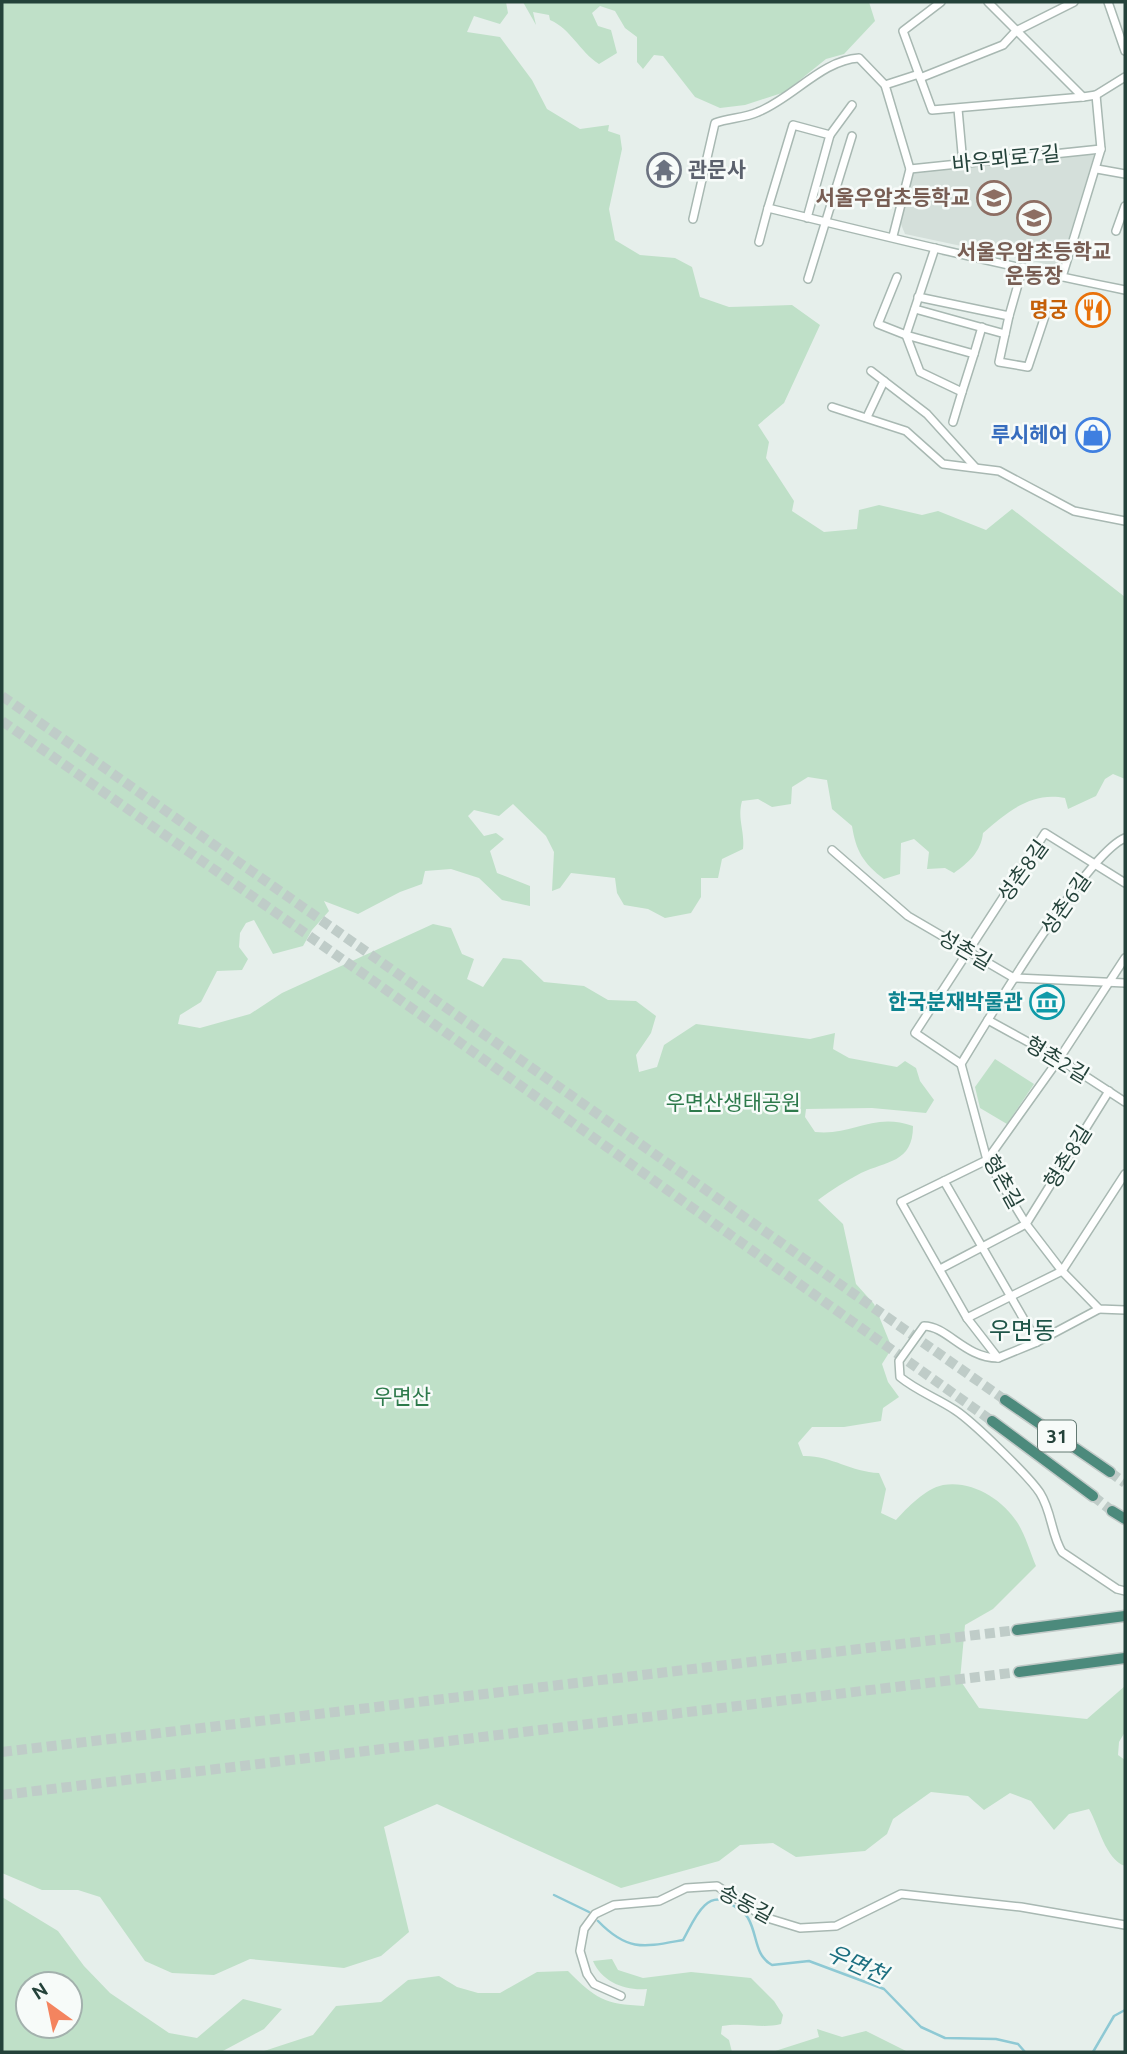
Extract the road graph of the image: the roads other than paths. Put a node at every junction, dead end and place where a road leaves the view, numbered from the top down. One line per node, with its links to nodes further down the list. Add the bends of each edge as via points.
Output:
1 (941, 2): 7 (street, via 903,31)
2 (988, 2): 5 (street)
3 (1074, 2): 5 (street)
4 (1108, 2): 6 (street)
5 (1016, 31): 7 (street, via 1003,45); 11 (street)
6 (1125, 51)
7 (919, 76): 9 (street); 13 (street, via 932,110)
8 (1125, 78): 10 (street)
9 (885, 85): 18 (street); 24 (street, via 859,58 840,59 801,89 758,113 715,123)
10 (1096, 95): 11 (street); 16 (street)
11 (1083, 97): 13 (street)
12 (852, 105): 14 (street)
13 (958, 109): 17 (street)
14 (830, 135): 22 (street, via 793,125); 23 (street)
15 (852, 136): 25 (street)
16 (1101, 149): 17 (street, 바우뫼로7길); 19 (street)
17 (963, 164): 18 (street, 바우뫼로7길)
18 (910, 169): 27 (street)
19 (1097, 169): 20 (street); 32 (street)
20 (1125, 174)
21 (1125, 206): 26 (street)
22 (768, 208): 23 (street); 28 (street)
23 (807, 218): 25 (street)
24 (693, 219)
25 (824, 222): 27 (street); 33 (street)
26 (1116, 231)
27 (893, 236): 29 (street)
28 (759, 242)
29 (935, 248): 30 (street); 35 (street)
30 (1023, 267): 32 (street); 38 (street)
31 (897, 277): 41 (street, via 878,324)
32 (1062, 277): 34 (street)
33 (808, 279)
34 (1125, 290)
35 (918, 298): 36 (street); 38 (street)
36 (915, 309): 39 (street); 41 (street)
37 (1046, 313): 40 (street, via 1028,367 999,362)
38 (1009, 316): 40 (street)
39 (982, 327): 40 (street); 42 (street)
40 (1005, 334)
41 (906, 335): 42 (street); 45 (street, via 920,372)
42 (974, 354): 45 (street)
43 (871, 371): 44 (street)
44 (884, 381): 47 (street); 49 (street, via 927,414)
45 (962, 391): 48 (street)
46 (832, 407): 47 (street)
47 (867, 417): 49 (street, via 906,431 943,464)
48 (953, 422)
49 (976, 468): 50 (street, via 999,471 1074,511)
50 (1125, 521)
51 (1125, 838): 53 (street, 성촌6길)
52 (832, 850): 55 (street, 성촌길, via 908,916)
53 (1095, 863): 54 (street); 55 (street, 성촌8길, via 1045,833); 57 (street, 성촌6길)
54 (1125, 883)
55 (967, 952): 57 (street, 성촌길); 62 (street, via 915,1033)
56 (1125, 958): 58 (street)
57 (1014, 978): 58 (street, 성촌길); 60 (street)
58 (1110, 982): 59 (street, 성촌길); 61 (street)
59 (1125, 983)
60 (988, 1020): 61 (street, 형촌2길); 62 (street)
61 (1059, 1059): 63 (street, 형촌2길); 65 (street)
62 (961, 1064): 65 (street, 형촌길)
63 (1109, 1091): 64 (street, 형촌2길); 68 (street, 형촌8길)
64 (1125, 1102)
65 (987, 1160): 67 (street); 68 (street, 형촌길)
66 (1125, 1174): 71 (street)
67 (944, 1181): 69 (street); 70 (street, via 901,1202)
68 (1026, 1224): 69 (street); 71 (street, 형촌길)
69 (984, 1246): 70 (street); 72 (street)
70 (940, 1269): 75 (street)
71 (1062, 1270): 72 (street); 73 (street, 형촌길)
72 (1012, 1296): 75 (street); 76 (street)
73 (1099, 1309): 74 (street); 76 (street)
74 (1125, 1310)
75 (967, 1318): 77 (street)
76 (1037, 1342): 77 (street)
77 (998, 1358): 84 (street, via 983,1358 933,1326 924,1326 899,1361 900,1377 979,1429 1038,1490 1051,1512 1062,1552 1116,1590)
78 (1005, 1400): 80 (highway, 31)
79 (992, 1421): 81 (highway, 31)
80 (1110, 1472)
81 (1093, 1496)
82 (1112, 1511): 83 (highway)
83 (1125, 1519)
84 (1125, 1591)
85 (1125, 1616): 86 (highway)
86 (1017, 1630)
87 (1125, 1658): 88 (highway)
88 (1019, 1672)
89 (1125, 1924): 90 (street, 송동길, via 1021,1907 901,1895 836,1926 800,1928 764,1917 717,1886 686,1888 659,1901 614,1905 595,1914 584,1929 580,1951 587,1975 594,1984)
90 (621, 1997)

